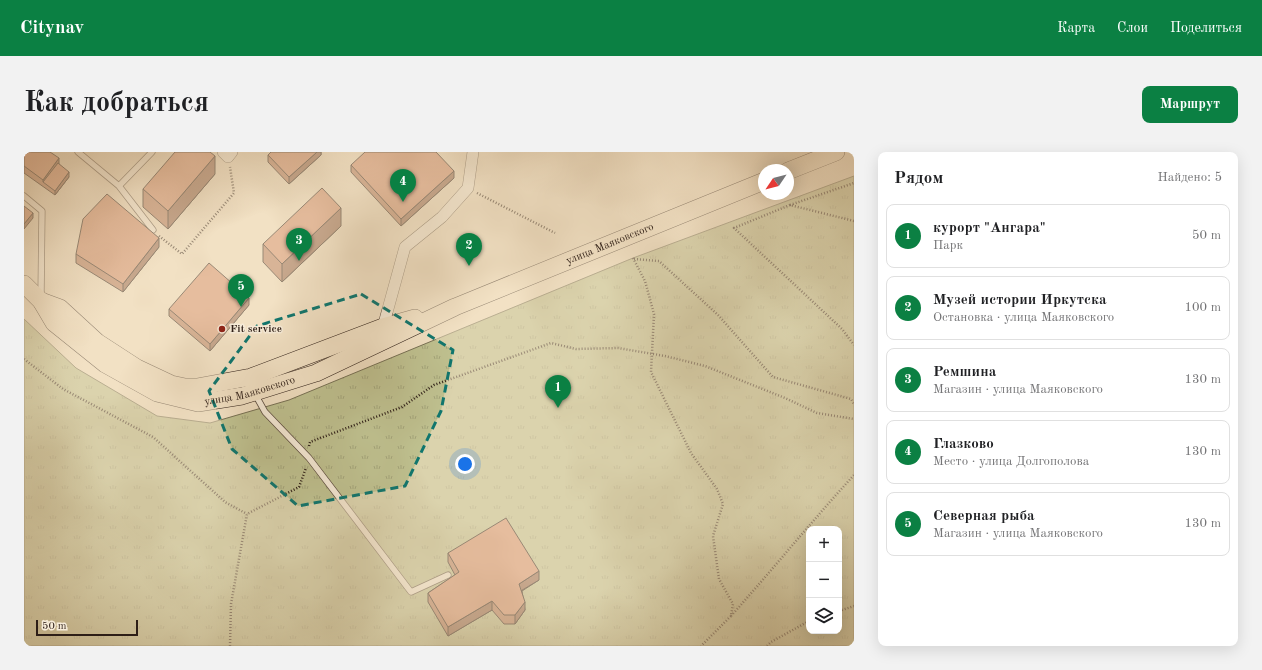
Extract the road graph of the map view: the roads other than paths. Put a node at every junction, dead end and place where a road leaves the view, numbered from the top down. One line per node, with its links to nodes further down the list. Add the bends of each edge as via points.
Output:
1 (78, 152): 7 (lane)
2 (152, 152): 7 (lane)
3 (474, 152): 13 (street, via 468,188 442,217 405,247)
4 (836, 152): 5 (main road)
5 (794, 169)
6 (758, 183): 12 (main road, улица Маяковского)
7 (119, 186): 9 (lane)
8 (24, 196): 11 (lane, via 42,211)
9 (153, 230)
10 (24, 284): 11 (main road, улица Маяковского)
11 (41, 301): 13 (main road, улица Маяковского, via 60,308 97,342 137,368 171,384 185,387 251,377); 14 (main road, улица Маяковского, via 54,322 105,364 157,393 198,403)
12 (455, 307): 13 (main road, улица Маяковского); 14 (main road, улица Маяковского, via 316,373)
13 (382, 327)
14 (254, 392): 15 (lane, via 265,412 309,458 411,592)
15 (448, 575)

